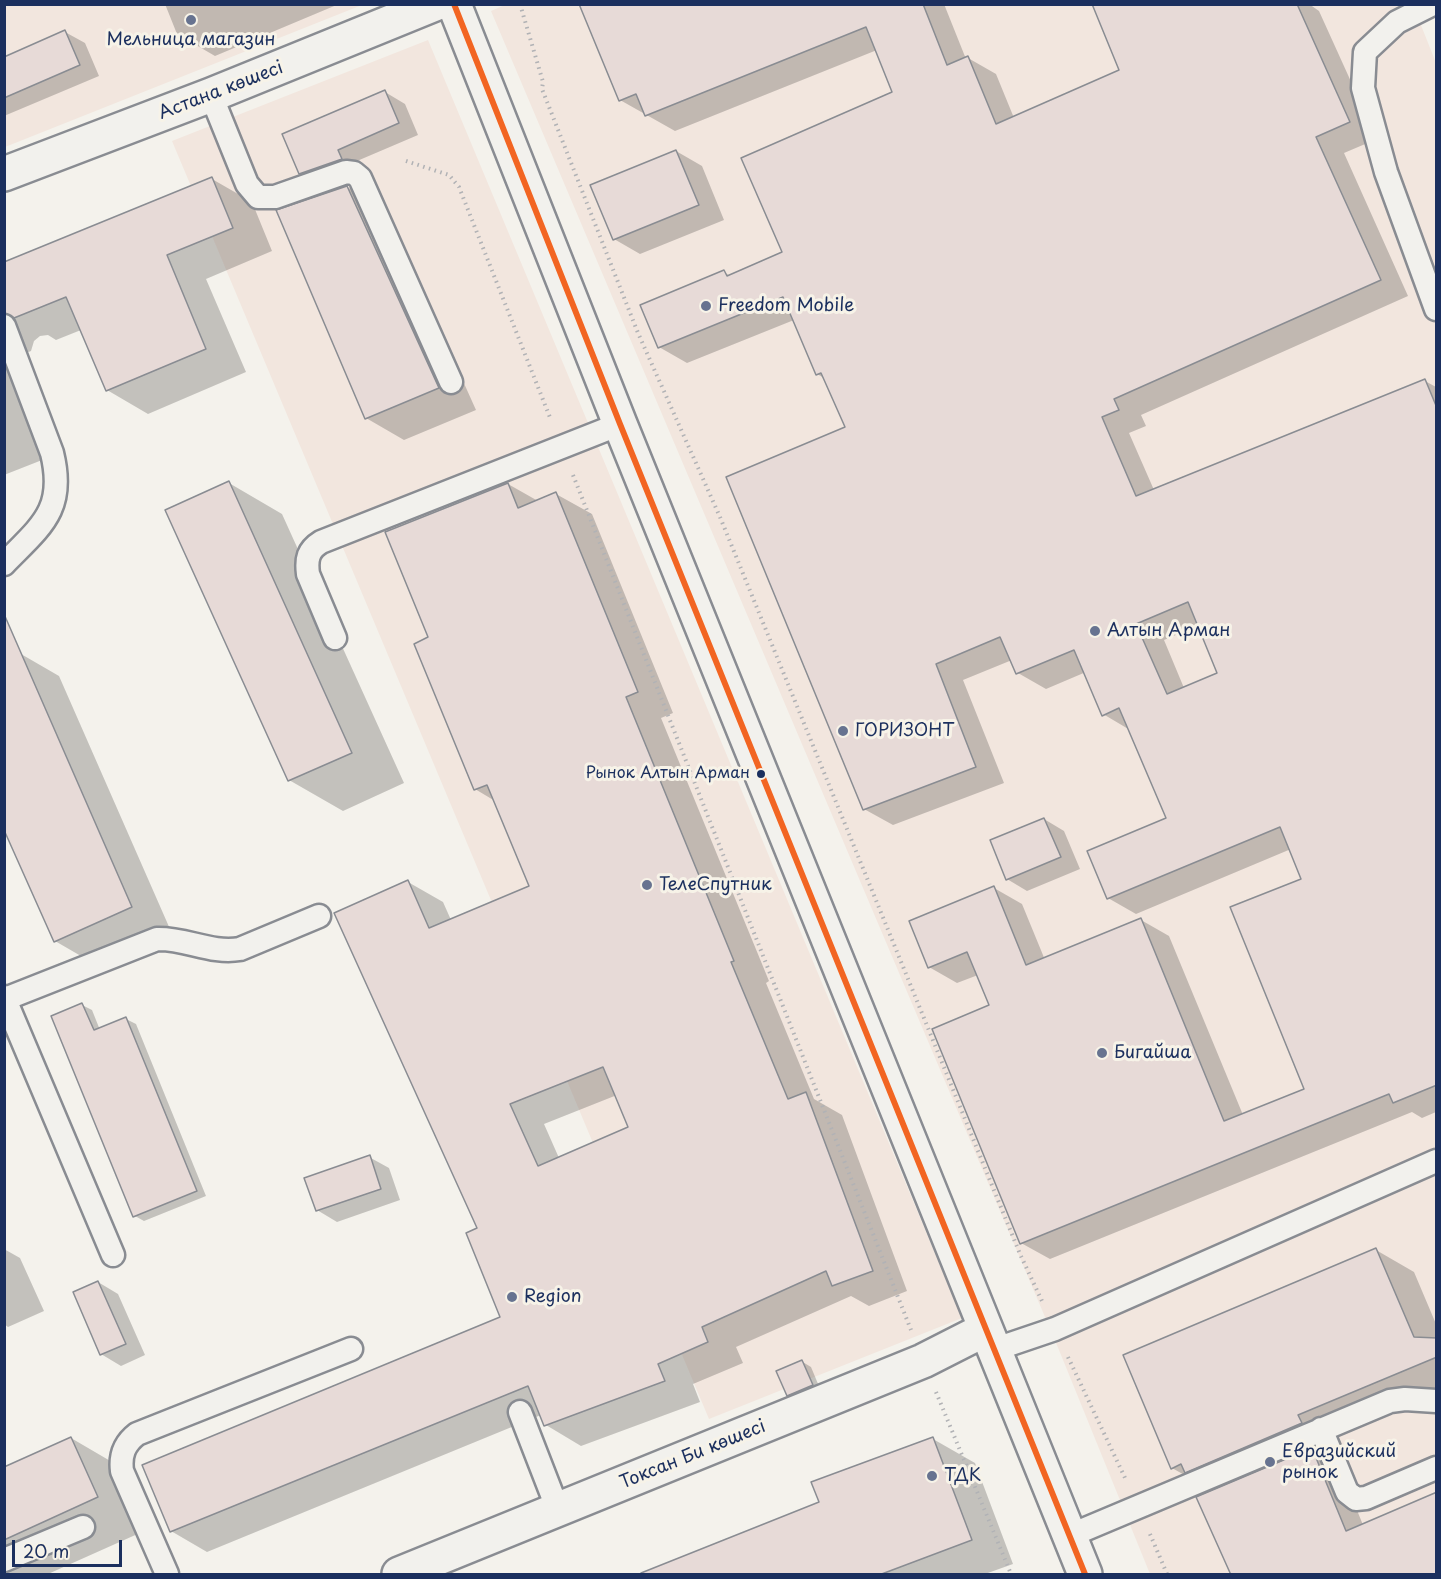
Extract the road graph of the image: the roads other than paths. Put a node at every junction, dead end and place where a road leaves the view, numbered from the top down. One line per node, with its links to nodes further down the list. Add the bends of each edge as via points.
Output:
1 (435, 4): 4 (main road, Астана көшесі)
2 (454, 4): 9 (main road)
3 (1433, 4): 6 (lane, via 1396,22 1365,52 1363,88 1386,172)
4 (211, 95): 5 (main road, Астана көшесі); 8 (lane, via 247,184 258,197 275,197 346,172 360,178)
5 (4, 174)
6 (1437, 309)
7 (4, 326): 10 (lane, via 57,474 57,495 49,515)
8 (451, 382)
9 (620, 424): 11 (lane, via 312,548 308,574); 16 (main road)
10 (4, 564)
11 (335, 638)
12 (318, 916): 13 (lane, via 229,951 183,940 157,939)
13 (5, 998): 15 (lane)
14 (1437, 1161): 16 (lane, via 1055,1329)
15 (113, 1255)
16 (989, 1340): 22 (main road, Токсан Би көшесі, via 923,1361); 24 (main road)
17 (351, 1349): 27 (lane, via 129,1440 123,1450 122,1471)
18 (1437, 1401): 20 (lane, via 1390,1401)
19 (520, 1412): 22 (lane)
20 (1321, 1430): 21 (lane, via 1347,1492 1356,1499); 24 (lane)
21 (1437, 1468)
22 (558, 1510): 26 (main road, Токсан Би көшесі)
23 (83, 1527): 25 (lane)
24 (1069, 1536): 28 (main road)
25 (4, 1560)
26 (404, 1574)
27 (167, 1575)
28 (1085, 1575)

